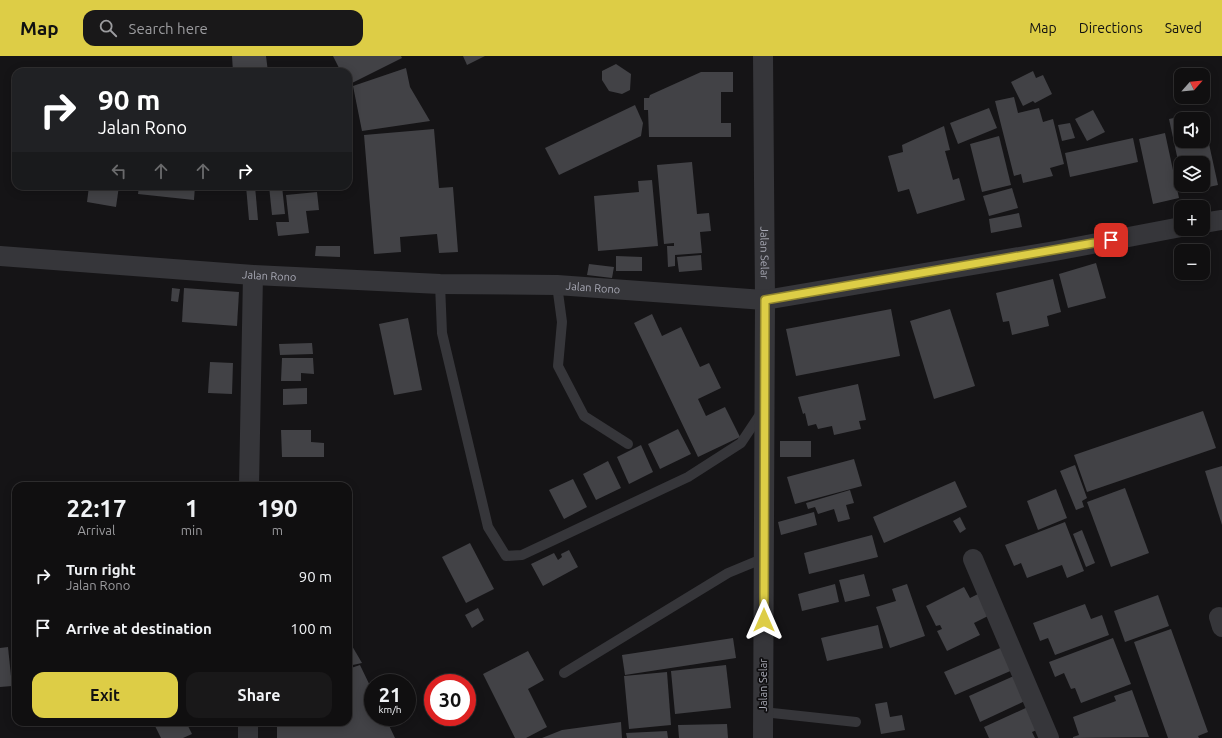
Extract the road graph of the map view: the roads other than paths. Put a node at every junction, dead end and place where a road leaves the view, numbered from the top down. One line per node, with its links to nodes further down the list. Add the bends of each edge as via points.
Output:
1 (763, 56): 9 (street, Jalan Selar)
2 (1222, 220): 3 (street)
3 (1210, 222)
4 (1174, 229): 9 (street, Jalan Rono)
5 (0, 256): 6 (street, Jalan Rono)
6 (253, 275): 7 (street, Jalan Rono); 12 (street)
7 (440, 284): 8 (street, Jalan Rono); 10 (lane, via 442,333 488,527 506,556 522,555 688,477 741,443)
8 (557, 285): 9 (street, Jalan Rono); 11 (lane, via 562,322 558,366 584,416)
9 (765, 300): 10 (street, Jalan Selar)
10 (765, 408): 13 (street, Jalan Selar)
11 (628, 444)
12 (249, 482)
13 (764, 558): 15 (lane, via 728,573); 16 (street, Jalan Selar)
14 (973, 559): 21 (street)
15 (564, 673)
16 (763, 712): 17 (lane); 20 (street, Jalan Selar)
17 (856, 722)
18 (248, 726): 19 (street)
19 (248, 738)
20 (763, 738)
21 (1049, 738)

